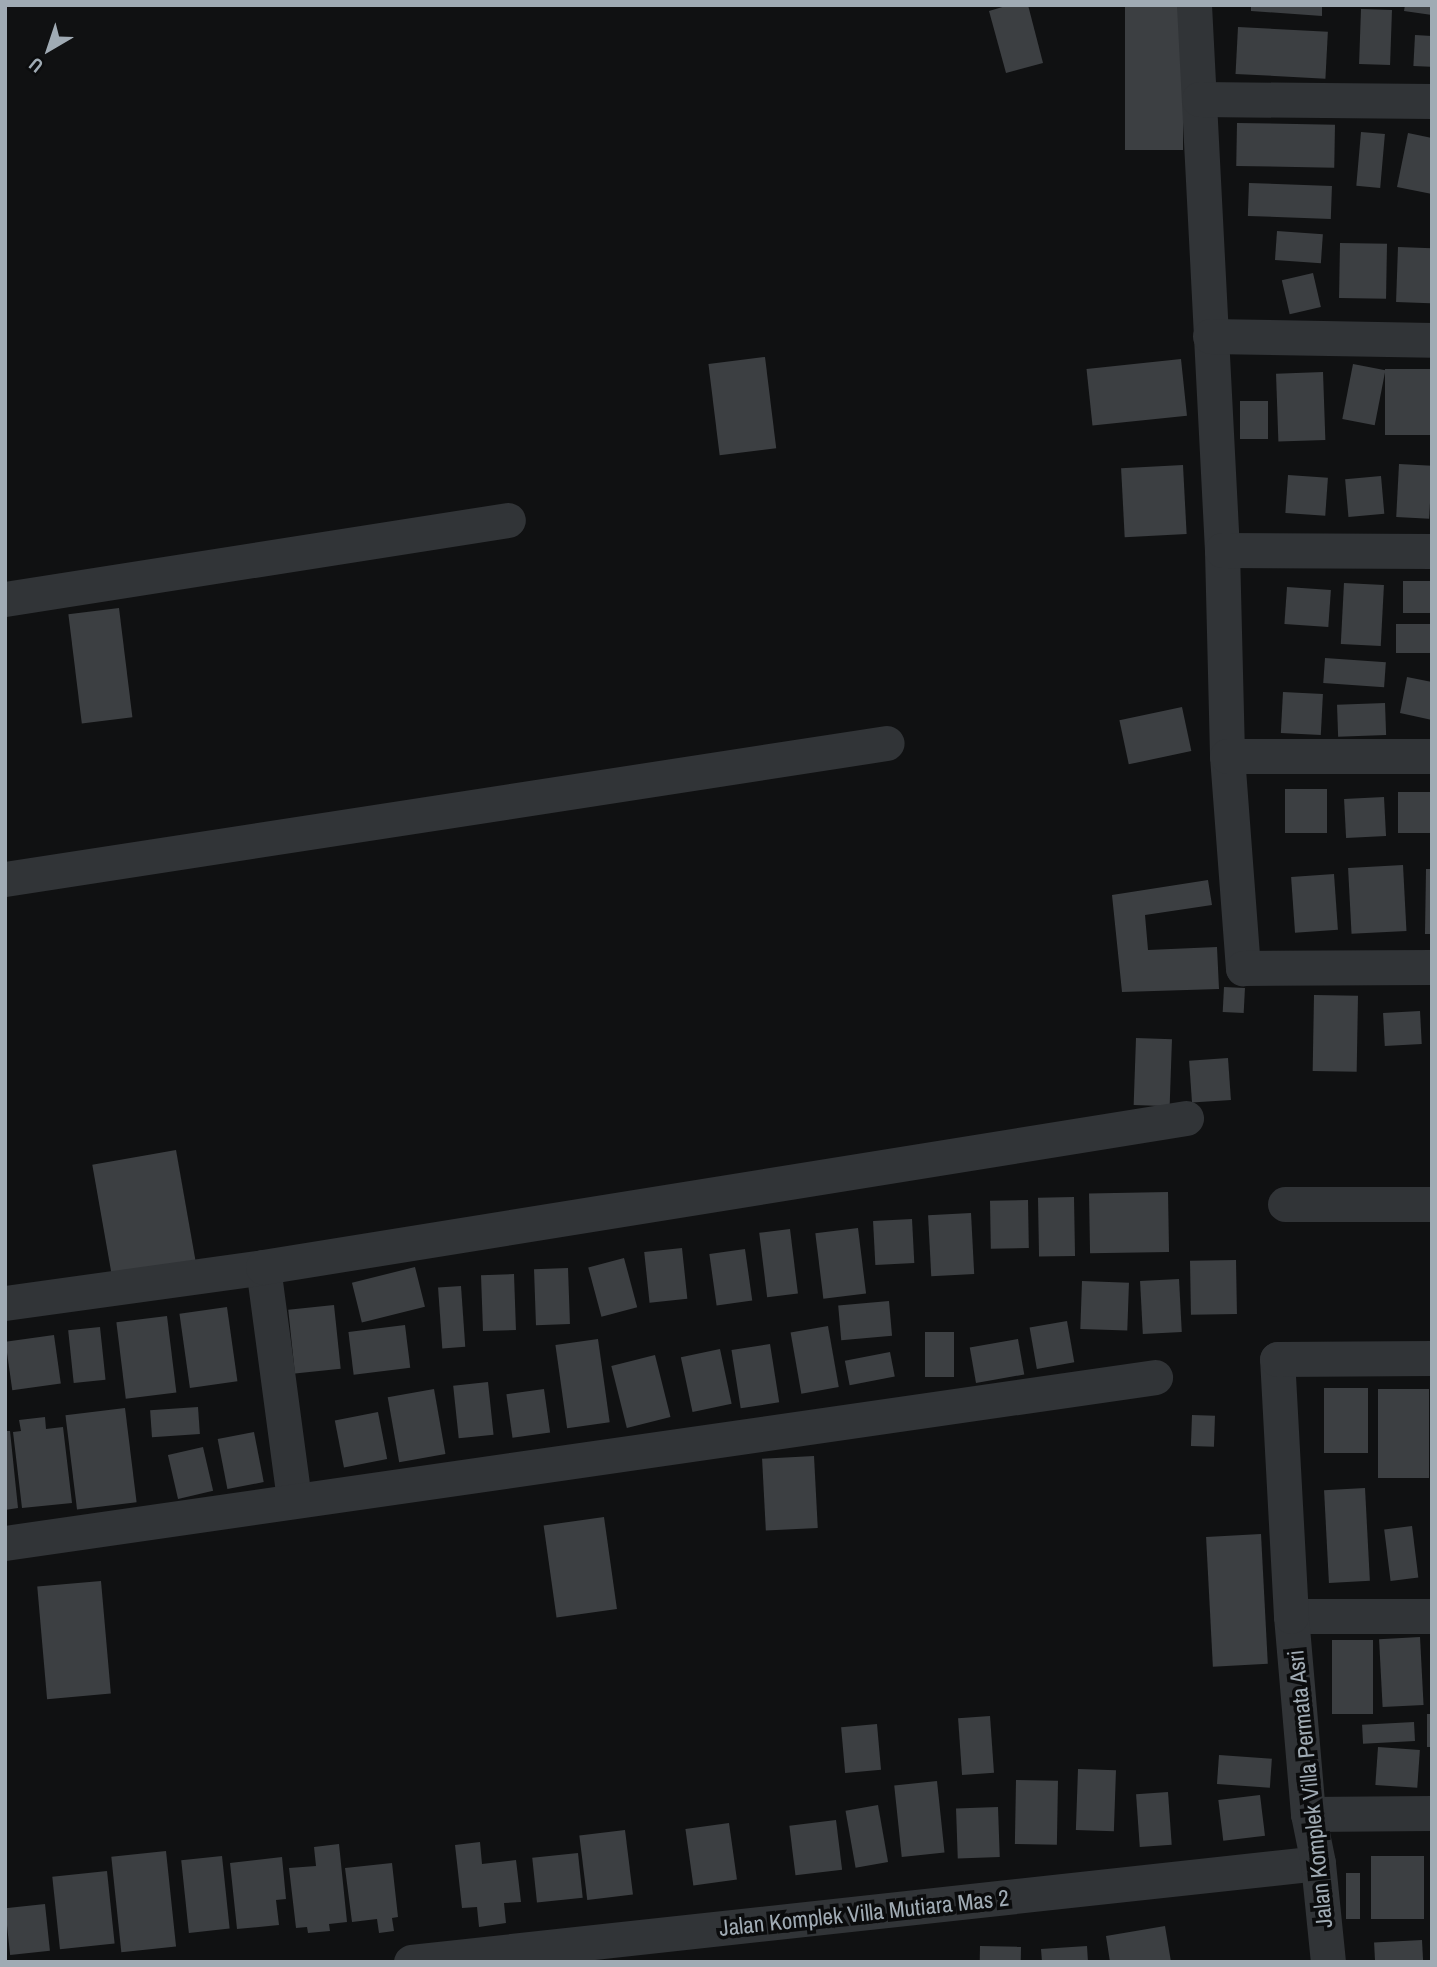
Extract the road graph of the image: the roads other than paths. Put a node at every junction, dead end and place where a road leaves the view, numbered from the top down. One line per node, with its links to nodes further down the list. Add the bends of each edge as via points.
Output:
1 (1194, 5): 2 (street)
2 (1199, 99): 3 (street); 4 (street)
3 (1432, 101)
4 (1210, 336): 5 (street); 7 (street)
5 (1432, 340)
6 (508, 520): 9 (street)
7 (1223, 550): 8 (street); 11 (street)
8 (1432, 551)
9 (5, 599)
10 (887, 743): 13 (street)
11 (1227, 756): 12 (street); 14 (street, via 1243,968)
12 (1432, 756)
13 (5, 879)
14 (1432, 967)
15 (1186, 1118): 18 (street)
16 (1285, 1204): 17 (street)
17 (1432, 1204)
18 (263, 1267): 19 (street); 22 (street)
19 (5, 1303)
20 (1432, 1358): 24 (street, Jalan Komplek Villa Permata Asri, via 1277,1359)
21 (1154, 1377): 22 (street)
22 (294, 1499): 23 (street)
23 (5, 1543)
24 (1291, 1616): 25 (street, Jalan Komplek Villa Permata Asri); 27 (street, Jalan Komplek Villa Permata Asri)
25 (1432, 1616)
26 (1432, 1813): 27 (street)
27 (1308, 1814): 28 (street, Jalan Komplek Villa Permata Asri)
28 (1318, 1863): 29 (street, Jalan Komplek Villa Mutiara Mas 2); 30 (street, Jalan Komplek Villa Permata Asri)
29 (411, 1962)
30 (1328, 1962)

